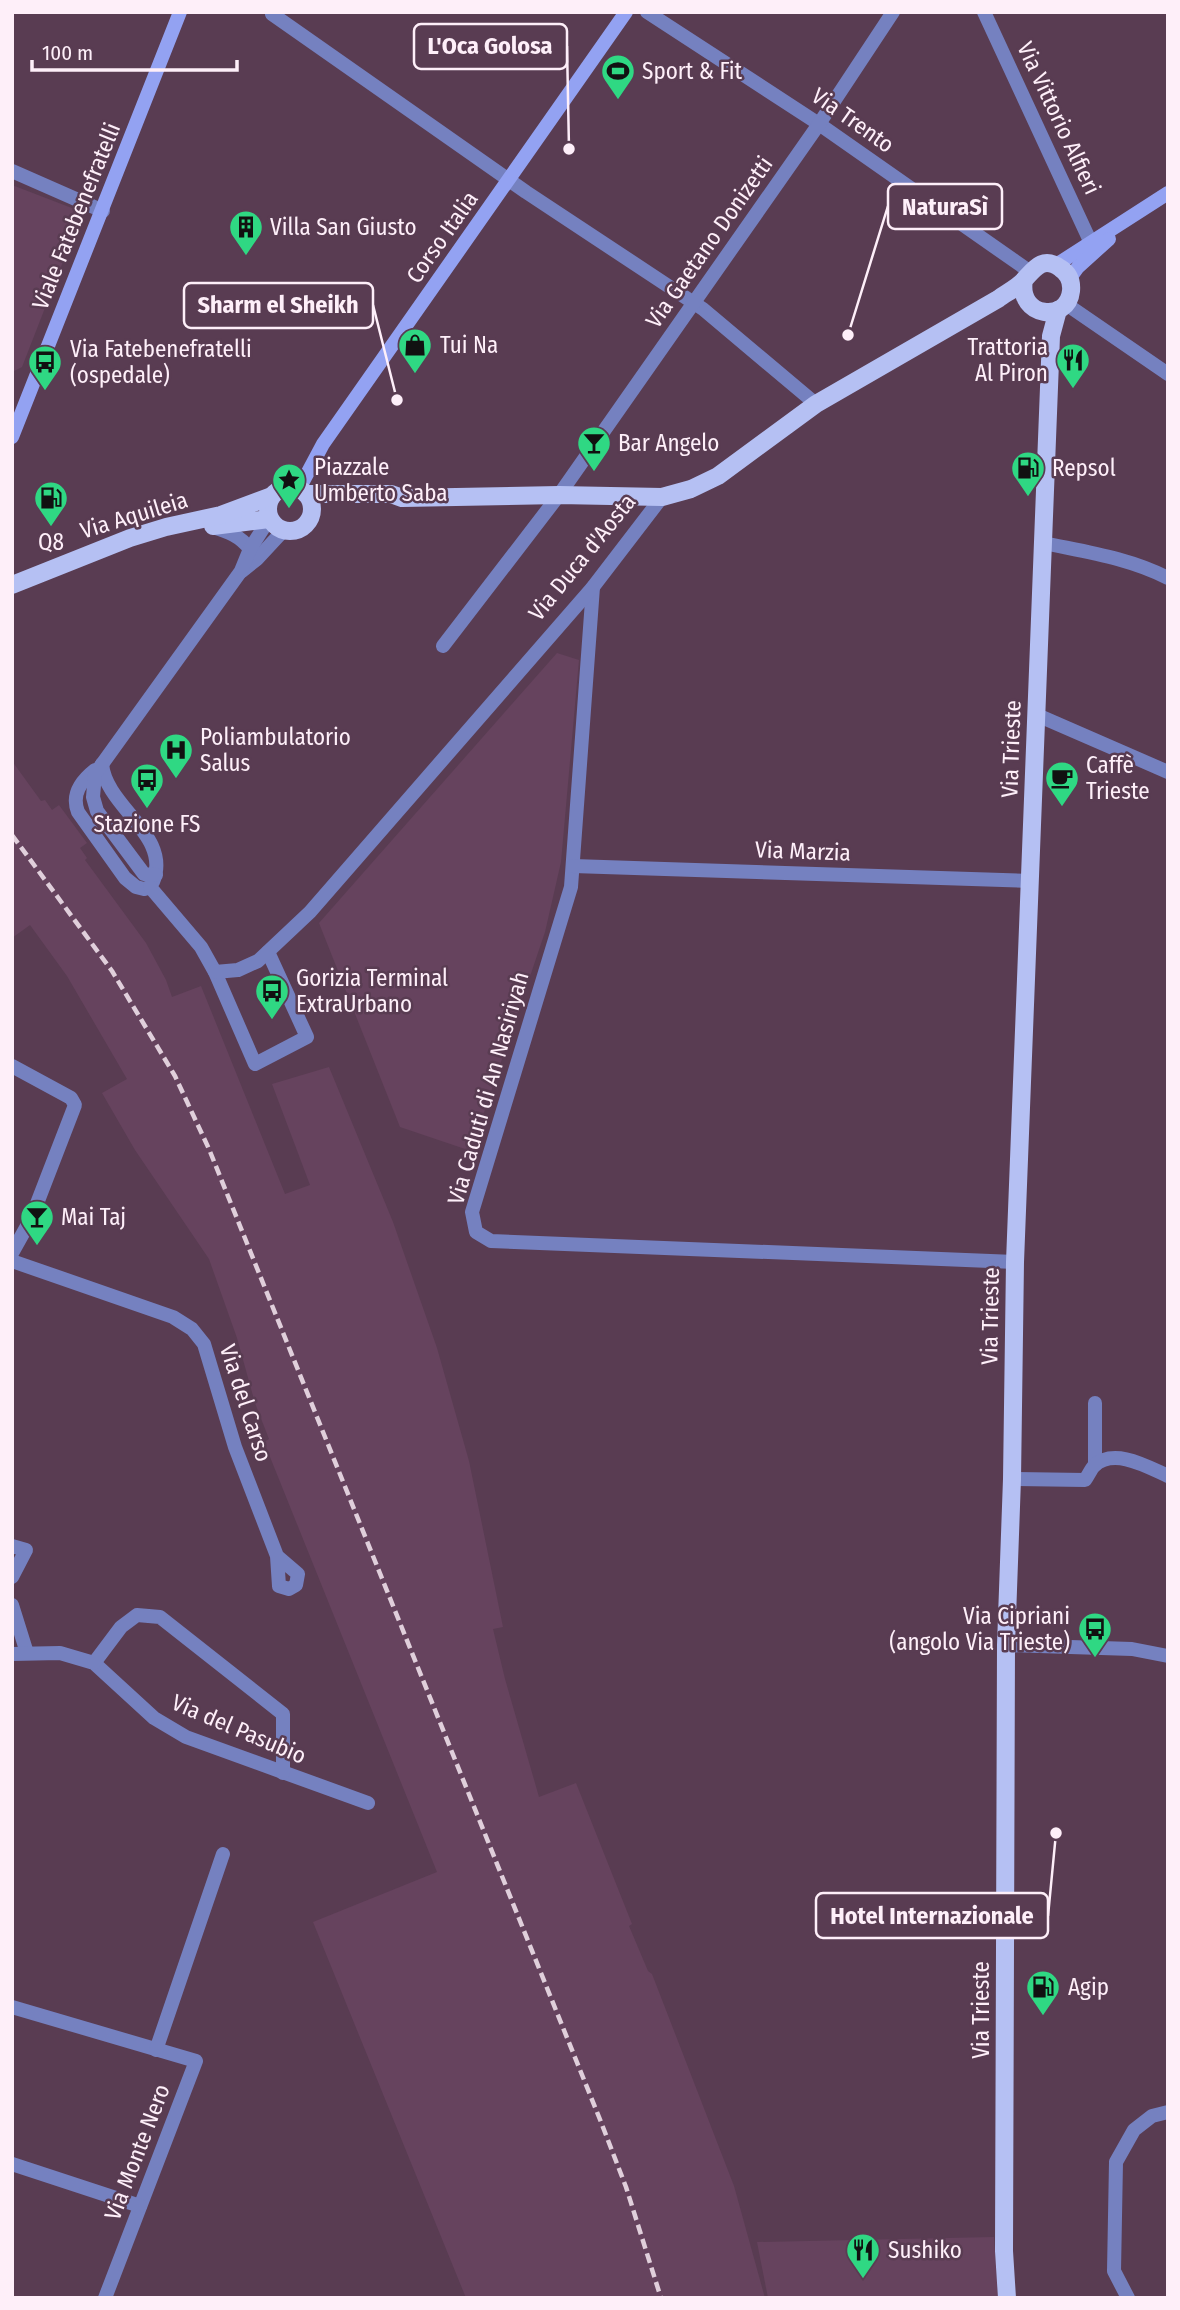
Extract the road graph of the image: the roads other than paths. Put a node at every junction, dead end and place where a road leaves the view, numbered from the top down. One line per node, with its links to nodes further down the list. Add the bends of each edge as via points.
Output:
1 (180, 12): 11 (main road, Viale Fatebenefratelli)
2 (626, 12): 9 (main road, Corso Italia)
3 (647, 12): 7 (street, Via Trento)
4 (893, 12): 7 (street, Via Gaetano Donizetti)
5 (984, 12): 13 (street, Via Vittorio Alfieri)
6 (273, 13): 9 (street)
7 (819, 124): 16 (street, Via Trento); 17 (street, Via Gaetano Donizetti)
8 (12, 171): 11 (street)
9 (510, 180): 17 (street); 24 (main road, Corso Italia, via 329,436)
10 (1167, 194): 12 (main road, Via Duca d'Aosta)
11 (103, 211): 21 (main road, Viale Fatebenefratelli)
12 (1130, 219): 13 (main road, Via Duca d'Aosta); 15 (main road, Via Duca d'Aosta)
13 (1091, 243): 14 (main road, Via Duca d'Aosta)
14 (1056, 265): 15 (main road); 16 (main road, Via Duca d'Aosta, via 1037,266)
15 (1070, 278): 18 (main road, via 1070,296)
16 (1026, 282): 18 (main road, via 1028,303); 20 (main road, Via Duca d'Aosta)
17 (694, 304): 20 (street); 22 (street, Via Gaetano Donizetti)
18 (1055, 309): 19 (street); 29 (main road, Via Trieste)
19 (1168, 374)
20 (816, 404): 25 (main road, Via Duca d'Aosta, via 718,476)
21 (12, 437)
22 (559, 495): 24 (main road, via 402,498 327,505); 25 (main road); 36 (street, Via Gaetano Donizetti)
23 (272, 496): 24 (main road, via 283,488); 26 (main road); 33 (main road, Via Aquileia, via 221,515 130,538)
24 (306, 498): 28 (main road, via 310,520 294,532)
25 (662, 498): 34 (street, Via Duca d'Aosta)
26 (269, 519): 27 (main road); 28 (main road); 30 (street)
27 (211, 527): 30 (street, via 243,539); 35 (main road, Via Aquileia, via 136,545)
28 (283, 531): 31 (street)
29 (1044, 542): 32 (street, via 1146,567); 37 (main road, Via Trieste)
30 (250, 549): 31 (street)
31 (241, 571): 38 (street)
32 (1168, 578)
33 (12, 584)
34 (593, 587): 40 (street, Via Caduti di An Nasiriyah); 43 (street, Via Duca d'Aosta, via 310,912)
35 (12, 596)
36 (443, 646)
37 (1037, 715): 39 (street); 42 (main road, Via Trieste)
38 (102, 764): 41 (street, via 110,787 153,847); 41 (street, via 92,791 97,811)
39 (1168, 772)
40 (573, 866): 42 (street, Via Marzia); 48 (street, Via Caduti di An Nasiriyah, via 566,908 472,1212 476,1232 491,1241)
41 (153, 881): 44 (street)
42 (1031, 881): 48 (main road, Via Trieste)
43 (268, 951): 44 (street, Via Duca d'Aosta, via 237,970); 44 (street, via 307,1037 255,1065)
44 (215, 972)
45 (12, 1066): 46 (street, via 71,1098 75,1105 31,1219)
46 (12, 1253)
47 (12, 1261): 54 (street, Via del Carso, via 173,1317 192,1329 204,1344 235,1447)
48 (1015, 1262): 52 (main road, Via Trieste)
49 (1095, 1403): 50 (street)
50 (1095, 1465): 51 (street, via 1114,1458); 52 (street, via 1086,1480)
51 (1168, 1476)
52 (1012, 1479): 57 (main road, Via Trieste)
53 (12, 1546): 55 (street, via 26,1550)
54 (277, 1556)
55 (12, 1577)
56 (12, 1605): 58 (street, Via del Pasubio)
57 (1006, 1645): 59 (street, via 1132,1649); 70 (main road, Via Trieste)
58 (20, 1653): 60 (street, Via del Pasubio, via 60,1653)
59 (1168, 1657)
60 (93, 1663): 61 (street, Via del Pasubio, via 153,1718 186,1737); 61 (street, via 121,1627 137,1615 160,1617 283,1714)
61 (283, 1773): 62 (street, Via del Pasubio)
62 (368, 1804)
63 (223, 1854): 65 (street, Via Monte Nero)
64 (12, 2007): 65 (street, Via Monte Nero)
65 (156, 2050): 68 (street, Via Monte Nero, via 196,2061)
66 (1168, 2112): 71 (street, via 1152,2116 1134,2130 1116,2162 1114,2272)
67 (12, 2164): 68 (street)
68 (140, 2206): 69 (street, Via Monte Nero)
69 (105, 2298)
70 (1007, 2298)
71 (1128, 2298)

